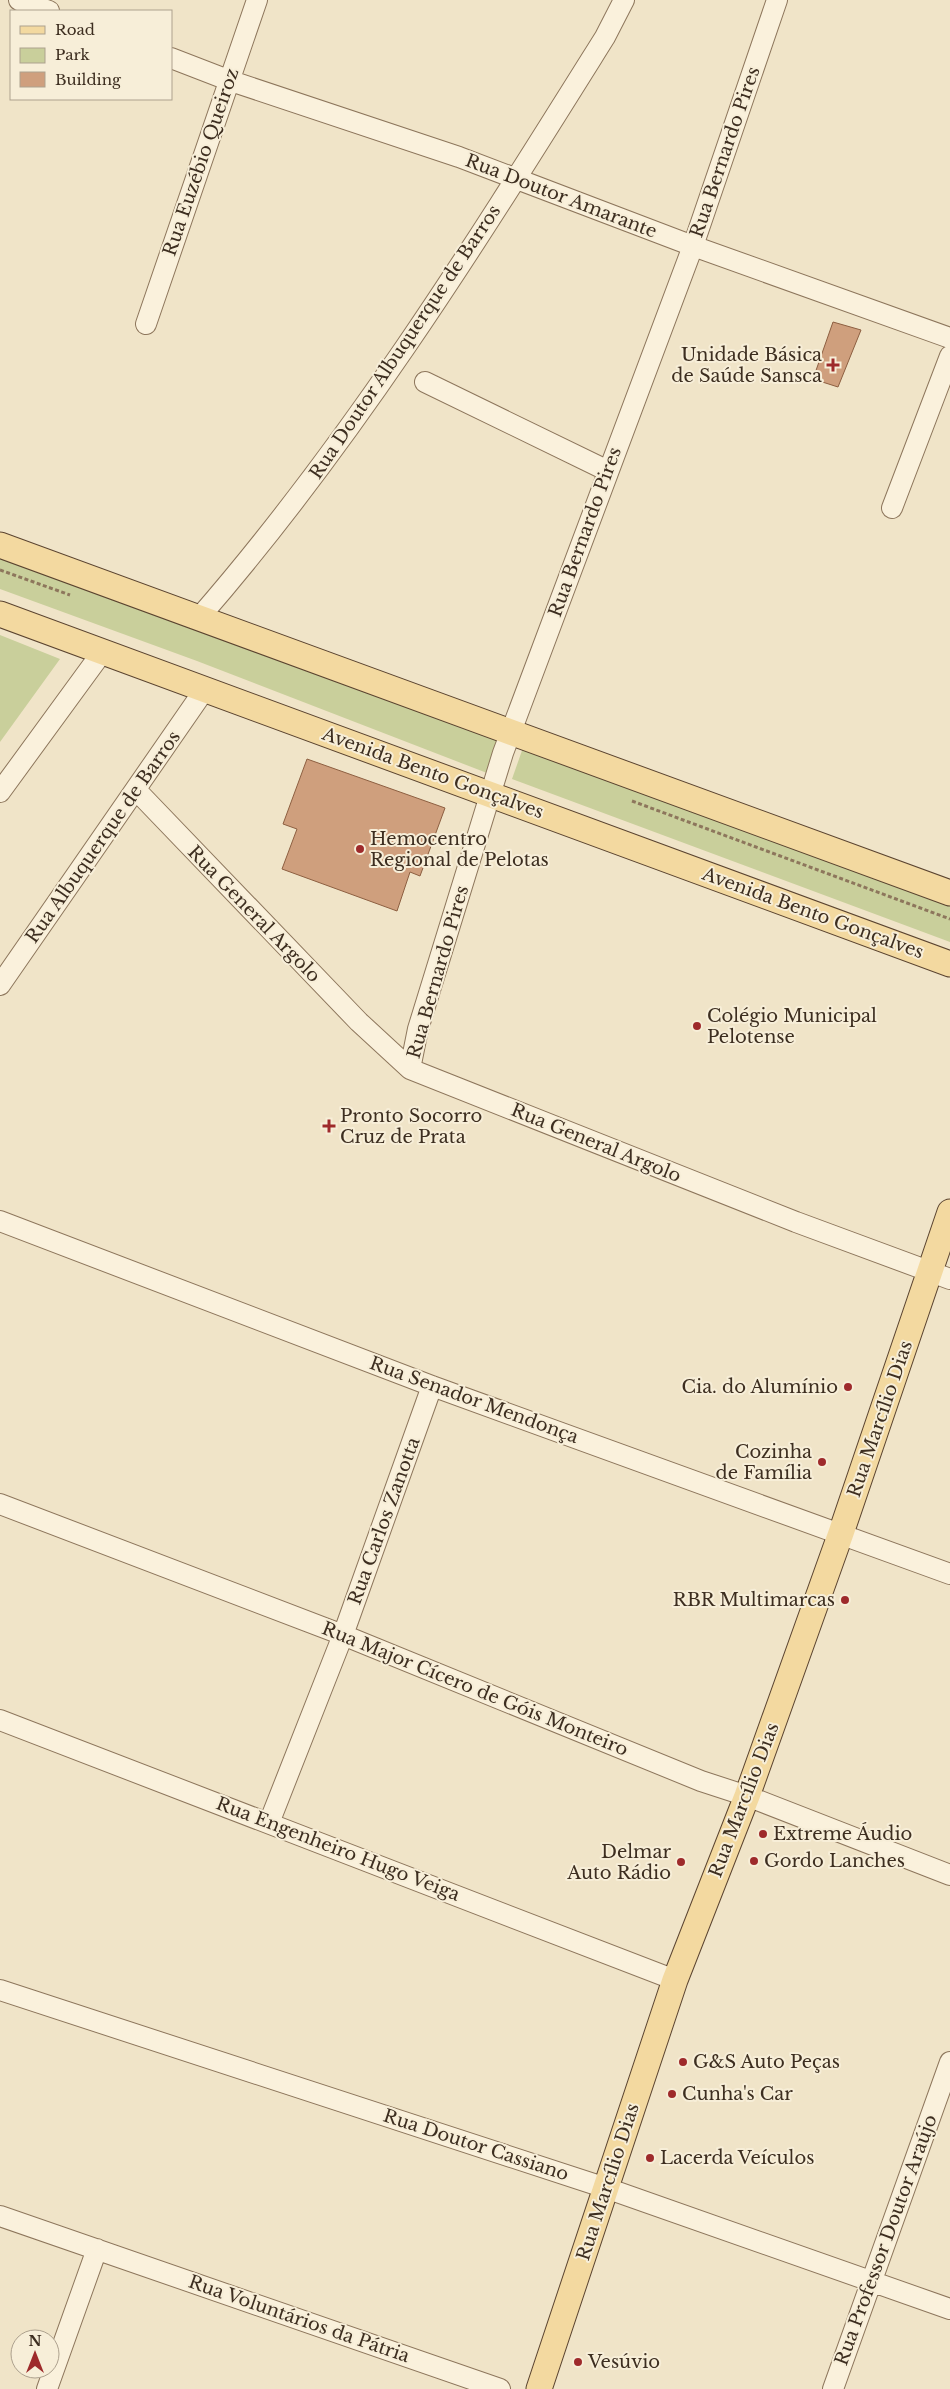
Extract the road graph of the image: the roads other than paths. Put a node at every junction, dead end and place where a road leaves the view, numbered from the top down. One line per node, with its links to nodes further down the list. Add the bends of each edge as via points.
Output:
1 (19, 0): 5 (street)
2 (257, 0): 7 (street, Rua Euzébio Queiroz)
3 (624, 0): 8 (street, Rua Doutor Albuquerque de Barros)
4 (777, 0): 9 (street, Rua Bernardo Pires)
5 (46, 10)
6 (172, 58): 7 (street, Rua Doutor Amarante)
7 (228, 80): 8 (street, Rua Doutor Amarante); 10 (street, Rua Euzébio Queiroz)
8 (517, 178): 9 (street, Rua Doutor Amarante); 18 (street, Rua Doutor Albuquerque de Barros, via 341,441 252,557)
9 (693, 246): 11 (street, Rua Doutor Amarante); 14 (street, Rua Bernardo Pires)
10 (146, 324)
11 (950, 338)
12 (950, 356): 15 (street)
13 (425, 382): 14 (street)
14 (608, 471): 21 (street, Rua Bernardo Pires)
15 (892, 508)
16 (0, 545): 18 (main road)
17 (0, 614): 19 (main road, Avenida Bento Gonçalves)
18 (198, 619): 21 (main road)
19 (103, 651): 20 (main road, Avenida Bento Gonçalves); 23 (street)
20 (205, 689): 22 (street, Rua Albuquerque de Barros); 24 (main road, Avenida Bento Gonçalves)
21 (511, 732): 24 (street, Rua Bernardo Pires); 25 (main road)
22 (137, 791): 27 (street, Rua Albuquerque de Barros); 28 (street, Rua General Argolo, via 359,1022)
23 (0, 792)
24 (490, 794): 26 (main road, Avenida Bento Gonçalves); 28 (street, Rua Bernardo Pires, via 418,1028)
25 (950, 893)
26 (950, 964)
27 (0, 985)
28 (410, 1069): 31 (street, Rua General Argolo, via 796,1222)
29 (950, 1212): 31 (main road, Rua Marcílio Dias)
30 (0, 1221): 32 (street, Rua Senador Mendonça)
31 (940, 1275): 34 (main road, Rua Marcílio Dias)
32 (432, 1386): 34 (street, Rua Senador Mendonça); 36 (street, Rua Carlos Zanotta)
33 (0, 1504): 36 (street, Rua Major Cícero de Góis Monteiro)
34 (841, 1533): 35 (street, Rua Senador Mendonça); 38 (main road, Rua Marcílio Dias)
35 (950, 1574)
36 (343, 1635): 38 (street, Rua Major Cícero de Góis Monteiro, via 692,1777); 39 (street, Rua Carlos Zanotta)
37 (0, 1720): 39 (street, Rua Engenheiro Hugo Veiga)
38 (747, 1796): 40 (street, Rua Major Cícero de Góis Monteiro); 41 (main road, Rua Marcílio Dias)
39 (269, 1823): 41 (street, Rua Engenheiro Hugo Veiga)
40 (950, 1875)
41 (675, 1980): 44 (main road, Rua Marcílio Dias)
42 (0, 1990): 44 (street, Rua Doutor Cassiano)
43 (950, 2062): 47 (street, Rua Professor Doutor Araújo)
44 (606, 2188): 47 (street, Rua Doutor Cassiano); 51 (main road, Rua Marcílio Dias)
45 (0, 2216): 46 (street, Rua Voluntários da Pátria)
46 (97, 2249): 49 (street); 50 (street, Rua Voluntários da Pátria)
47 (871, 2282): 48 (street, Rua Doutor Cassiano); 52 (street, Rua Professor Doutor Araújo)
48 (950, 2309)
49 (47, 2389)
50 (500, 2389)
51 (539, 2389)
52 (833, 2389)

